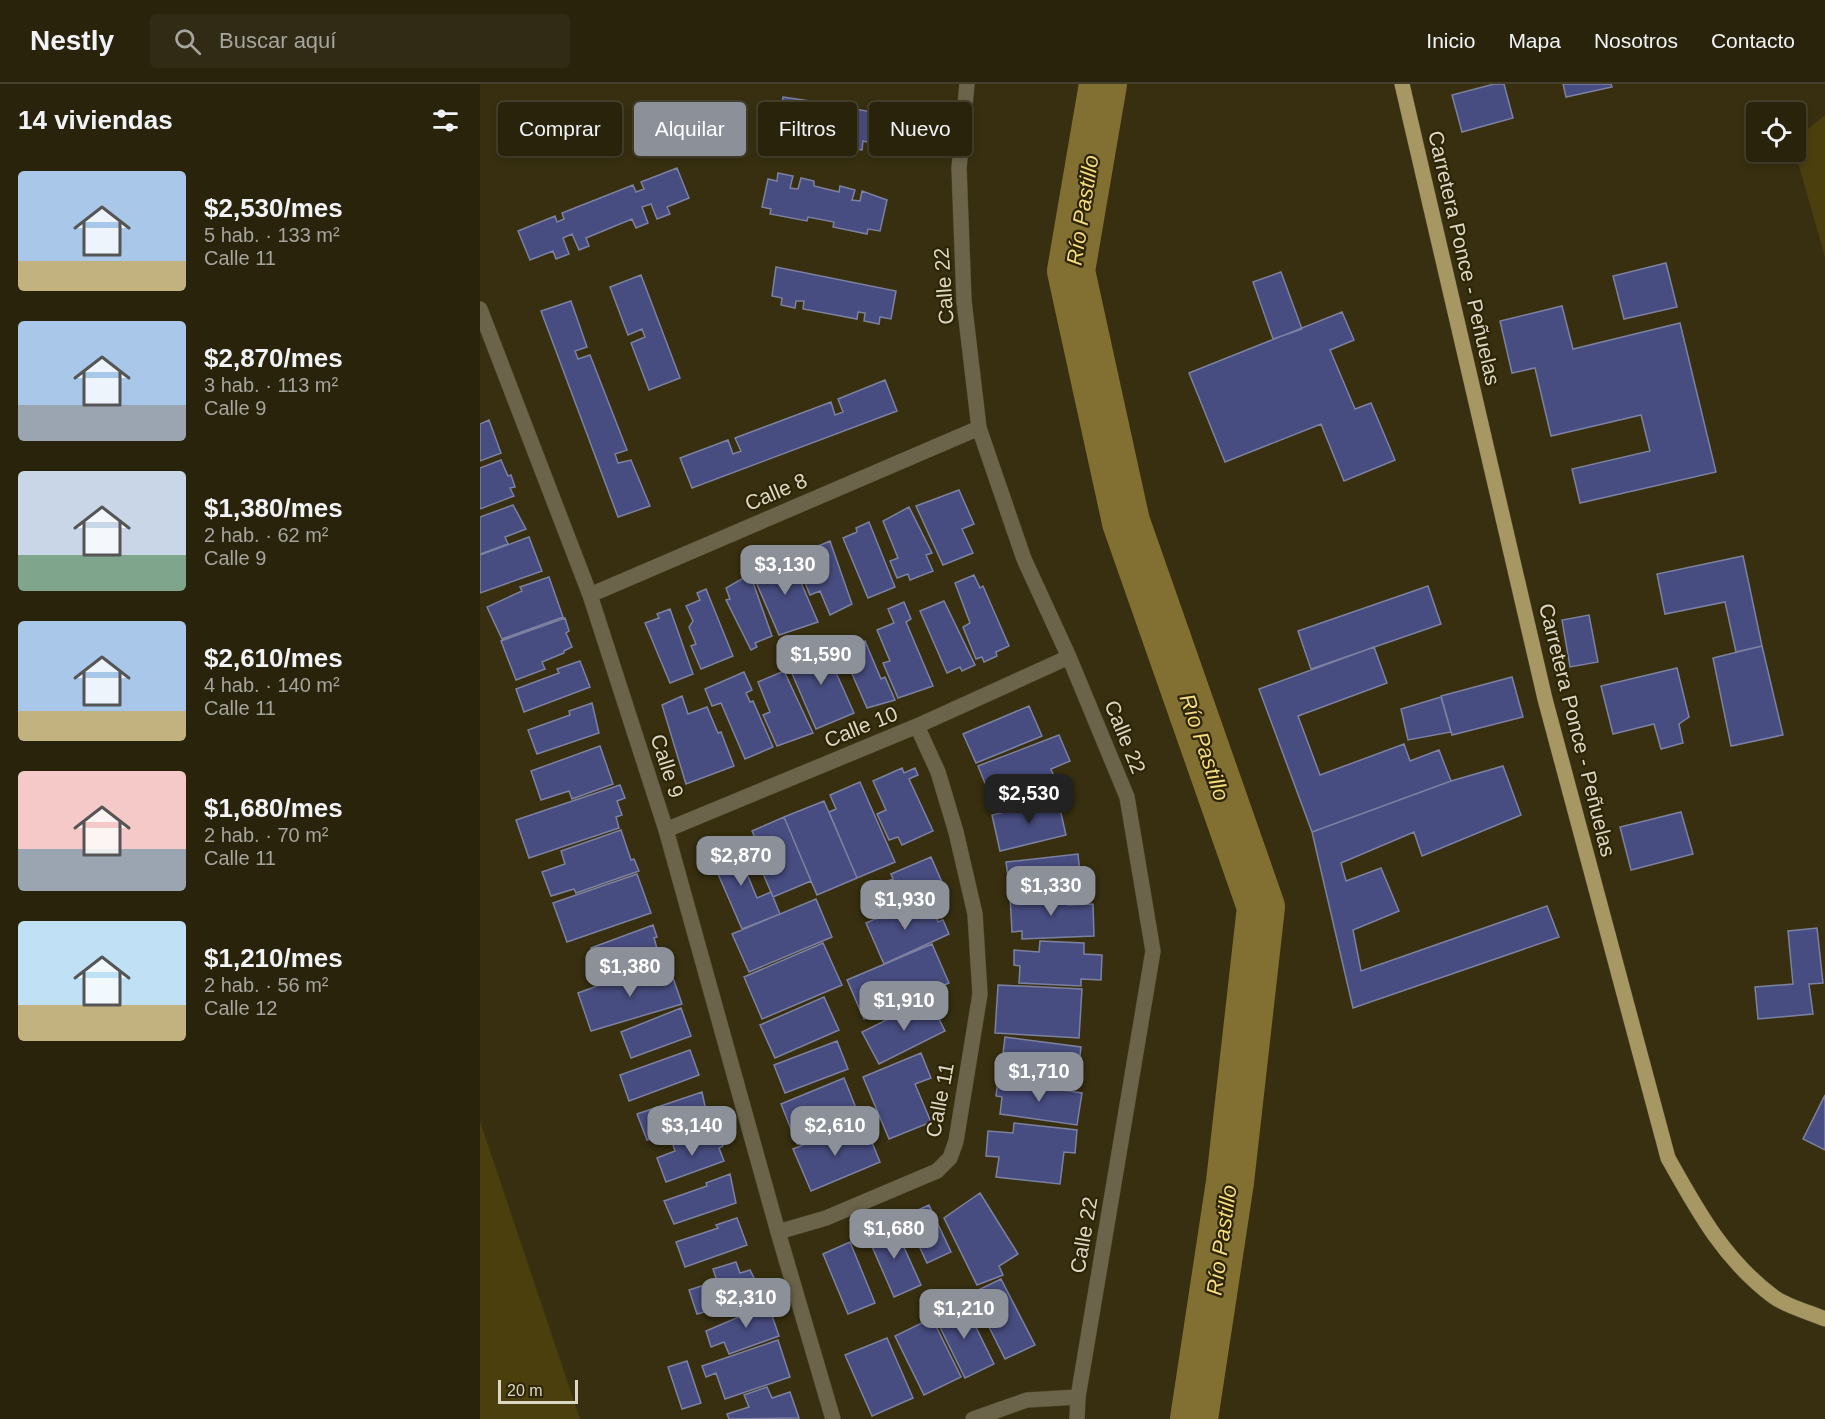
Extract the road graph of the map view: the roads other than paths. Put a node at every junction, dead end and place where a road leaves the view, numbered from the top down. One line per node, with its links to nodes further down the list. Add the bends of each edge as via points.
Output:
1 (967, 84): 4 (street, Calle 22, via 959,168 964,301)
2 (1402, 84): 10 (main road, Carretera Ponce - Peñuelas, via 1545,699 1668,1158 1706,1226 1733,1260 1775,1298)
3 (480, 309): 5 (street, Calle 9)
4 (979, 428): 5 (street, Calle 8); 6 (street, Calle 22, via 1024,559)
5 (590, 595): 8 (street, Calle 9)
6 (1069, 657): 7 (street, Calle 10); 11 (street, Calle 22, via 1127,797 1153,951)
7 (917, 726): 8 (street, Calle 10); 9 (street, Calle 11, via 938,772 975,914 980,994 956,1141 950,1158 937,1171 826,1218)
8 (666, 830): 9 (street, Calle 9)
9 (777, 1232): 12 (street, Calle 9)
10 (1825, 1319)
11 (1078, 1397): 13 (street, via 1027,1400); 14 (street, Calle 22)
12 (833, 1419)
13 (973, 1419)
14 (1077, 1419)

